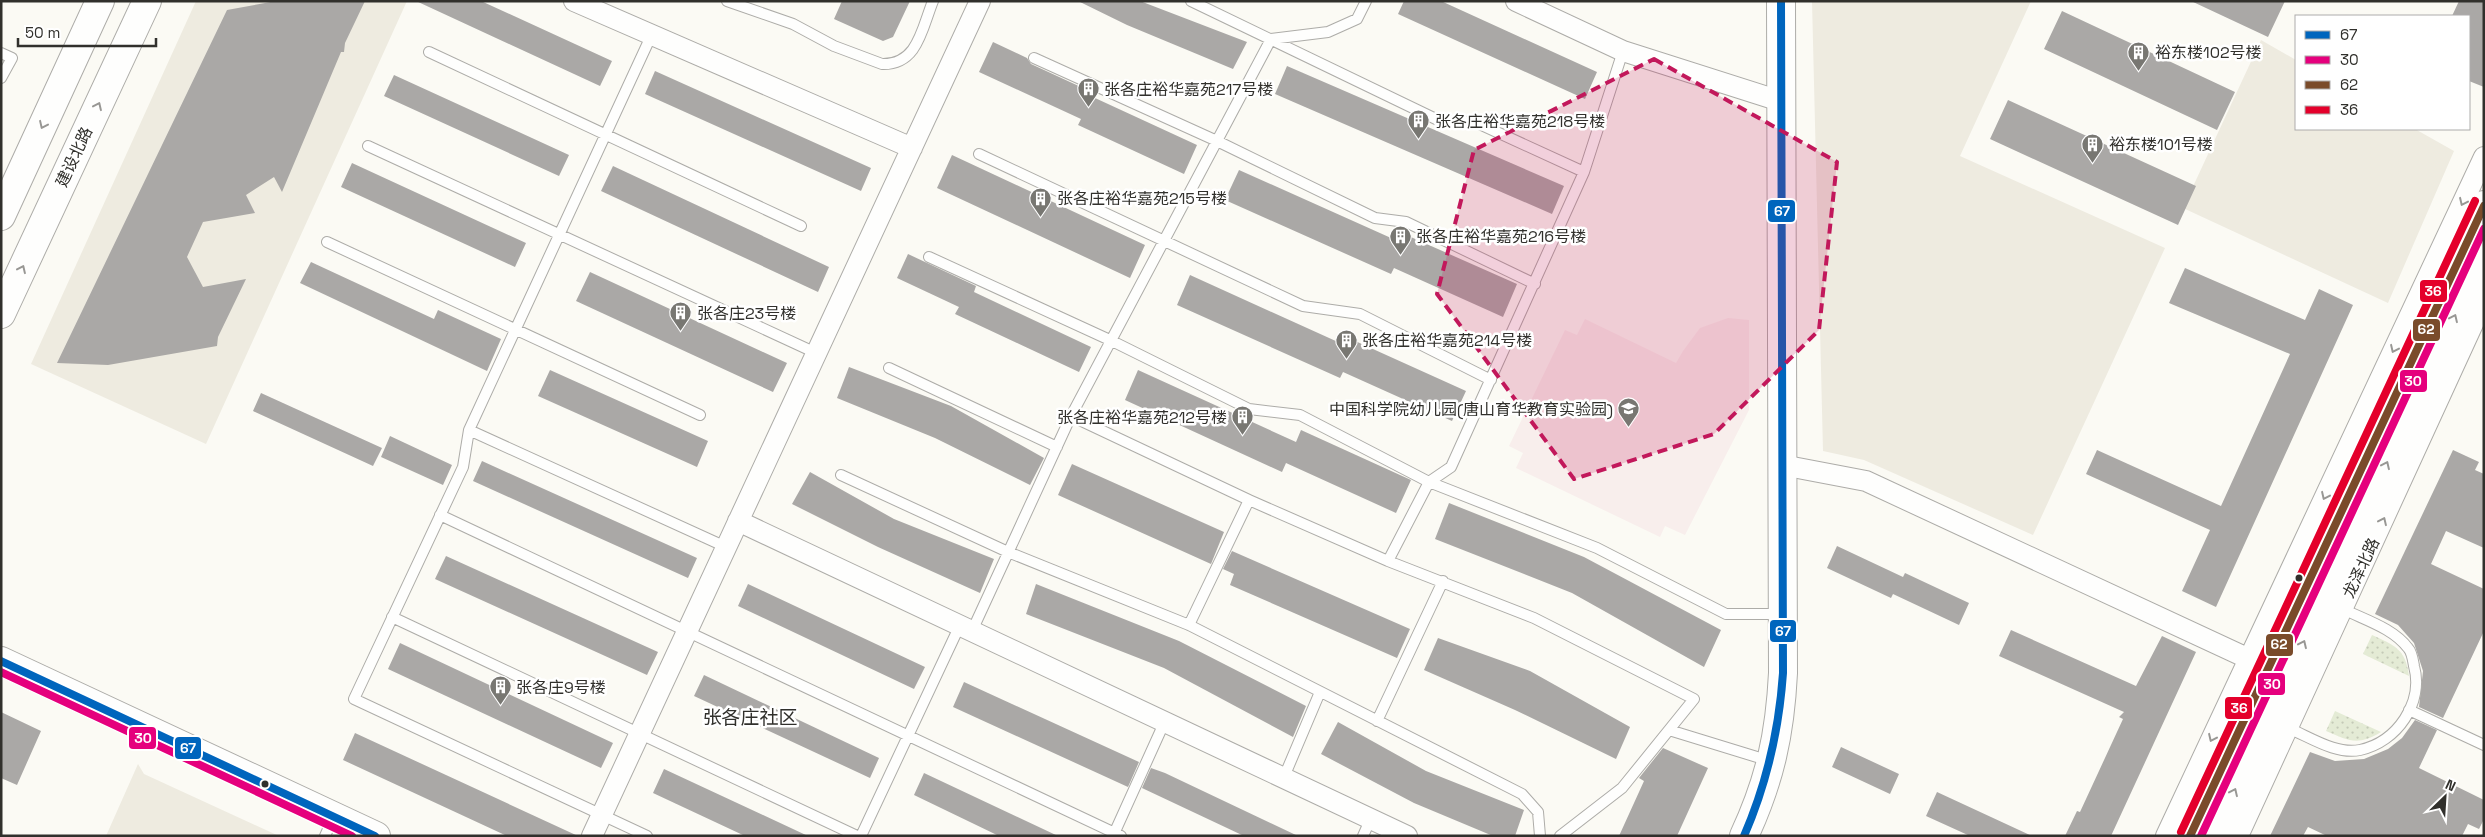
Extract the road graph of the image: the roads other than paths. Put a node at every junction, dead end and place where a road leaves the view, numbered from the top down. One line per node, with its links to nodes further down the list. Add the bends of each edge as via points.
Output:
1 (100, 1): 27 (main road, one-way to 27)
2 (147, 1): 36 (main road, 建设北路, one-way to 2)
3 (574, 1): 11 (street)
4 (727, 1): 5 (lane, via 794,24 834,46 889,64 908,57 914,49)
5 (933, 1)
6 (980, 1): 22 (street)
7 (1191, 1): 12 (lane)
8 (1366, 1): 12 (lane, via 1357,19 1328,32)
9 (1516, 1): 13 (street)
10 (1781, 1): 18 (main road)
11 (652, 34): 19 (lane); 22 (street)
12 (1271, 38): 20 (lane); 25 (lane, via 1440,121 1475,122)
13 (1623, 51): 18 (street); 25 (lane)
14 (1, 52): 17 (lane, via 12,58)
15 (429, 52): 19 (lane)
16 (1034, 58): 20 (lane)
17 (1, 78)
18 (1780, 101): 46 (main road)
19 (606, 136): 28 (lane); 29 (lane)
20 (1217, 141): 31 (lane); 34 (lane, via 1375,218 1406,222)
21 (368, 146): 29 (lane)
22 (912, 148): 39 (street)
23 (979, 154): 31 (lane)
24 (2484, 157): 63 (street, one-way to 63)
25 (1584, 172): 34 (lane)
26 (2484, 205): 63 (main road)
27 (1, 216)
28 (801, 226)
29 (560, 233): 37 (lane); 39 (lane)
30 (327, 242): 37 (lane)
31 (1164, 243): 38 (lane); 41 (lane, via 1303,306 1360,314)
32 (2484, 255): 89 (main road, 龙泽北路, one-way to 32)
33 (929, 257): 38 (lane)
34 (1535, 284): 41 (lane)
35 (2484, 300): 56 (street, 龙泽北路, one-way to 35)
36 (1, 314)
37 (516, 329): 42 (lane); 44 (lane)
38 (1112, 341): 43 (lane); 48 (lane, via 1249,409 1300,415)
39 (816, 353): 51 (street)
40 (889, 368): 45 (lane)
41 (1491, 380): 48 (lane, via 1451,466)
42 (700, 415)
43 (1071, 416): 45 (lane); 49 (lane)
44 (469, 430): 50 (lane, via 462,467); 52 (lane)
45 (1057, 447): 53 (lane)
46 (1782, 465): 57 (main road); 63 (street, via 1866,481)
47 (842, 475): 53 (lane)
48 (1429, 482): 54 (lane); 57 (lane, via 1598,548 1726,614)
49 (1249, 500): 54 (lane); 59 (lane)
50 (440, 516): 58 (lane); 61 (lane)
51 (738, 521): 52 (street); 60 (street)
52 (726, 547): 61 (street)
53 (1008, 552): 59 (lane); 60 (lane)
54 (1388, 561): 55 (lane)
55 (1443, 581): 67 (lane); 69 (lane, via 1534,618 1694,699)
56 (2343, 609): 65 (lane, via 2394,633 2410,649 2417,677); 68 (street, 龙泽北路)
57 (1783, 614): 73 (main road, via 1781,715)
58 (392, 617): 70 (lane); 75 (lane, via 354,699)
59 (1189, 625): 64 (lane)
60 (966, 628): 66 (street); 71 (lane)
61 (686, 632): 70 (street); 71 (lane)
62 (1, 660): 76 (main road)
63 (2259, 664): 87 (street, one-way to 87); 88 (main road)
64 (1320, 692): 67 (lane); 74 (lane)
65 (2409, 710): 68 (lane, via 2398,729 2384,741 2359,750 2339,750); 72 (lane)
66 (1165, 721): 74 (street); 78 (lane)
67 (1377, 721): 84 (lane, via 1522,794 1538,812)
68 (2288, 728): 90 (street, 龙泽北路)
69 (1669, 730): 73 (lane); 85 (lane, via 1622,788)
70 (639, 733): 75 (street); 82 (lane)
71 (908, 736): 78 (lane); 82 (lane)
72 (2484, 745)
73 (1772, 762): 86 (main road, via 1761,801)
74 (1284, 777): 77 (street)
75 (601, 814): 80 (street); 81 (lane)
76 (330, 826): 79 (main road)
77 (1367, 827): 83 (street)
78 (1116, 835)
79 (376, 836)
80 (592, 836)
81 (647, 836)
82 (859, 836)
83 (1407, 836)
84 (1540, 836)
85 (1560, 836)
86 (1744, 836)
87 (2166, 836)
88 (2190, 836)
89 (2214, 836)
90 (2238, 836)

